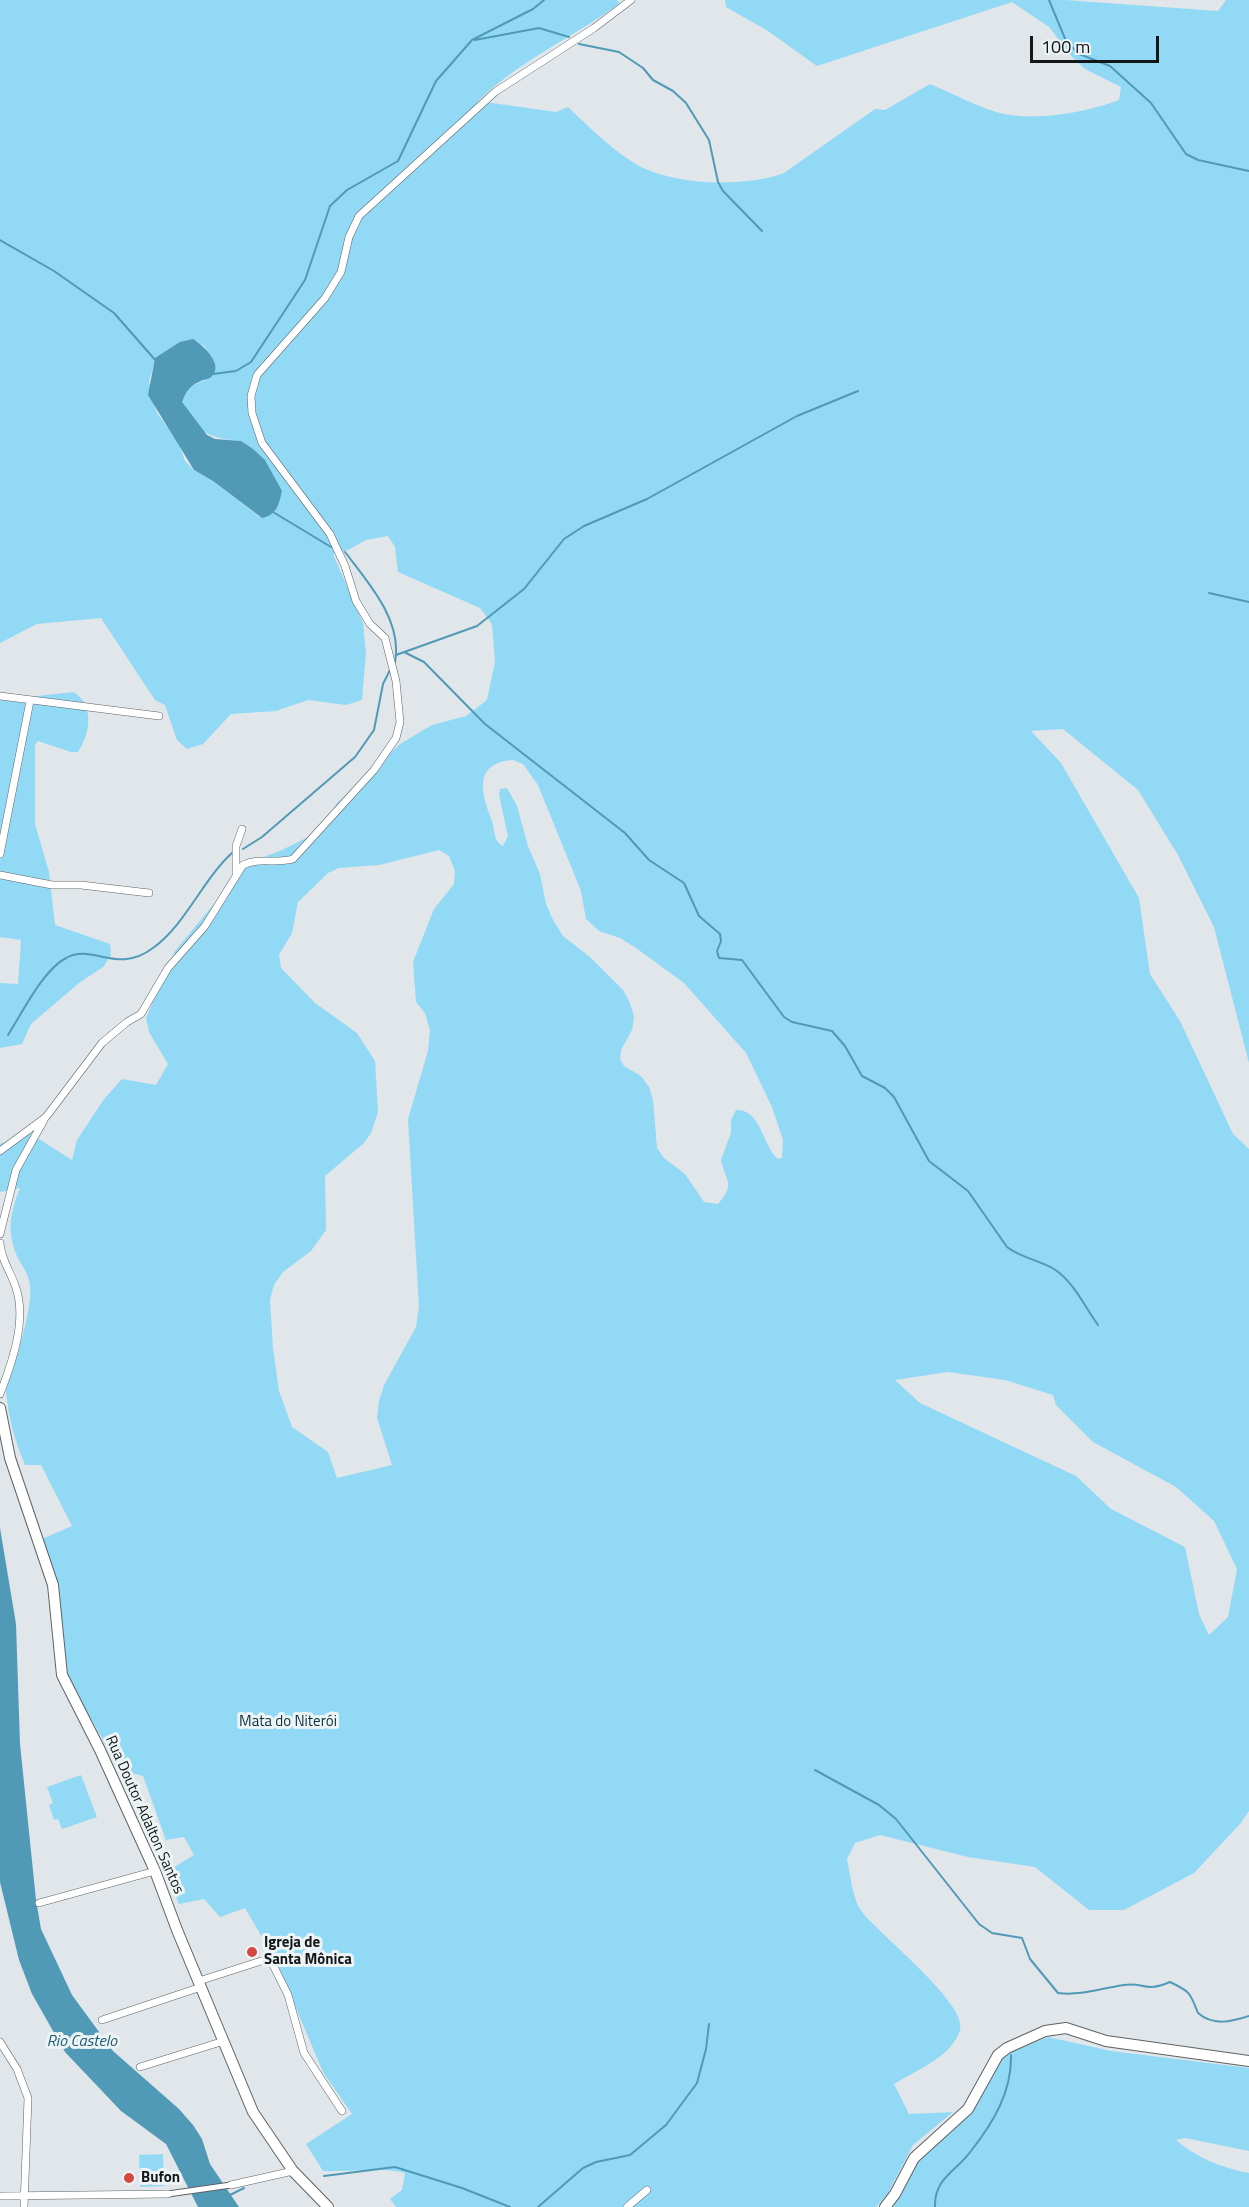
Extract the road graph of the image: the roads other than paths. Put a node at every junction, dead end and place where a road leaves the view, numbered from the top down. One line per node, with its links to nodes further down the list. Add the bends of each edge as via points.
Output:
1 (631, 0): 7 (street, via 495,92 359,216 341,272 325,298 257,375 251,396 256,432 330,534 356,601 370,624 385,638 396,681 400,722 396,738 374,770 293,859 250,861)
2 (0, 696): 3 (street)
3 (30, 701): 4 (street); 6 (street)
4 (159, 716)
5 (242, 829): 7 (street, via 236,846)
6 (0, 852)
7 (236, 874): 10 (street, via 205,926 168,968 141,1014 102,1043)
8 (0, 875): 9 (street, via 52,885)
9 (149, 893)
10 (46, 1117): 11 (street); 12 (street, via 16,1170)
11 (0, 1152)
12 (0, 1234)
13 (0, 1243): 14 (street, via 16,1288 21,1318)
14 (0, 1394)
15 (0, 1408): 16 (main road, Rua Doutor Adalton Santos, via 10,1458 53,1585 62,1675)
16 (155, 1871): 17 (street); 18 (main road, Rua Doutor Adalton Santos)
17 (39, 1903)
18 (200, 1984): 19 (street); 20 (main road, Rua Doutor Adalton Santos); 24 (street, via 267,1961 272,1963 288,1995 304,2053)
19 (102, 2020)
20 (224, 2041): 23 (street); 25 (main road, Rua Doutor Adalton Santos, via 253,2112)
21 (0, 2042): 31 (street, via 17,2069 28,2098)
22 (1249, 2061): 36 (main road, via 1106,2041 1066,2028 1045,2031 998,2055 968,2109 914,2158)
23 (140, 2067)
24 (342, 2110)
25 (293, 2171): 26 (street); 29 (main road, Rua Doutor Adalton Santos)
26 (231, 2185): 28 (street)
27 (647, 2190): 35 (street)
28 (168, 2194): 31 (street)
29 (315, 2194): 33 (main road); 34 (main road, Rua Doutor Adalton Santos)
30 (0, 2196): 31 (street)
31 (24, 2196): 32 (street)
32 (24, 2207)
33 (317, 2207)
34 (328, 2207)
35 (627, 2207)
36 (885, 2207)

